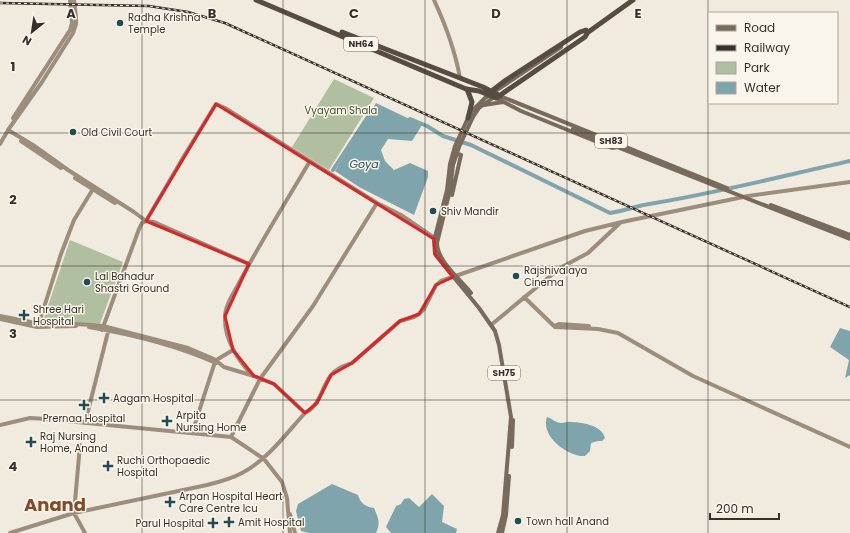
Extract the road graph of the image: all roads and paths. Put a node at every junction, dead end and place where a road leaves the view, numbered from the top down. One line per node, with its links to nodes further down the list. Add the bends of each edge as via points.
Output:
1 (70, 0): 16 (street, via 70,30)
2 (74, 0): 16 (street, via 76,24 73,33)
3 (256, 0): 9 (highway, NH64)
4 (264, 0): 10 (highway, NH64)
5 (434, 0): 10 (street, via 456,56)
6 (628, 0): 8 (highway)
7 (633, 0): 8 (highway)
8 (585, 33): 11 (main road, SH75); 12 (highway, via 580,32); 13 (highway, via 585,37)
9 (359, 43): 12 (highway, NH64, via 466,89); 15 (highway, via 372,45 458,82 466,88 472,100)
10 (460, 78): 12 (highway, NH64)
11 (507, 86): 14 (main road, SH75); 15 (main road, SH75, via 483,100)
12 (489, 93): 13 (highway, NH64)
13 (498, 97): 19 (main road, SH83, via 521,111 612,148); 23 (main road, SH83)
14 (482, 106): 19 (main road, via 508,103); 21 (main road, SH75, via 468,126)
15 (468, 118): 21 (main road, SH75, via 455,146)
16 (7, 130): 17 (street); 18 (street); 24 (street, via 33,145)
17 (0, 139)
18 (0, 144)
19 (617, 147): 23 (main road, SH83)
20 (310, 161): 26 (street); 27 (street, via 216,104); 32 (street)
21 (452, 165): 30 (main road, SH75, via 450,190)
22 (850, 182): 25 (street)
23 (721, 187): 25 (main road, SH83)
24 (93, 188): 27 (street); 37 (street, via 74,220)
25 (746, 197): 28 (street); 29 (main road, SH83); 31 (main road, SH83)
26 (377, 203): 30 (street); 44 (street, via 313,306)
27 (146, 221): 32 (street, via 154,222); 39 (street, via 139,229)
28 (622, 222): 33 (street, via 585,231); 34 (street, via 588,253 560,268)
29 (850, 235)
30 (437, 239): 30 (main road, via 434,232 446,190 451,152 461,155 442,233); 33 (main road, SH75, via 442,259)
31 (850, 239)
32 (249, 264): 41 (street, via 227,306 225,316)
33 (455, 276): 38 (main road, SH75); 45 (street, via 436,285 419,314 400,321 352,363 344,365 331,375 316,403)
34 (524, 297): 38 (street); 51 (street, via 558,328 598,329 618,333 693,376)
35 (0, 316): 37 (street)
36 (0, 319): 39 (street, via 37,327)
37 (39, 323): 39 (street)
38 (492, 324): 59 (main road, SH75, via 499,345 511,417 503,514); 60 (main road, SH75, via 499,335 502,347 513,417 507,502)
39 (103, 328): 40 (street)
40 (109, 329): 42 (street, via 188,348 209,356); 46 (street)
41 (233, 350): 42 (street); 43 (street)
42 (216, 362): 43 (street); 48 (street)
43 (254, 376): 44 (street)
44 (260, 379): 45 (street, via 274,384); 49 (street)
45 (305, 413): 52 (street)
46 (85, 423): 47 (street, via 30,418); 48 (street)
47 (0, 425)
48 (192, 433): 49 (street)
49 (231, 438): 52 (street)
50 (80, 445): 54 (street)
51 (850, 445)
52 (264, 458): 53 (street, via 282,482); 54 (street, via 241,474 228,479)
53 (288, 506): 57 (street); 58 (street)
54 (74, 513): 55 (street); 56 (street)
55 (10, 533)
56 (85, 533)
57 (290, 533)
58 (295, 533)
59 (498, 533)
60 (502, 533)

